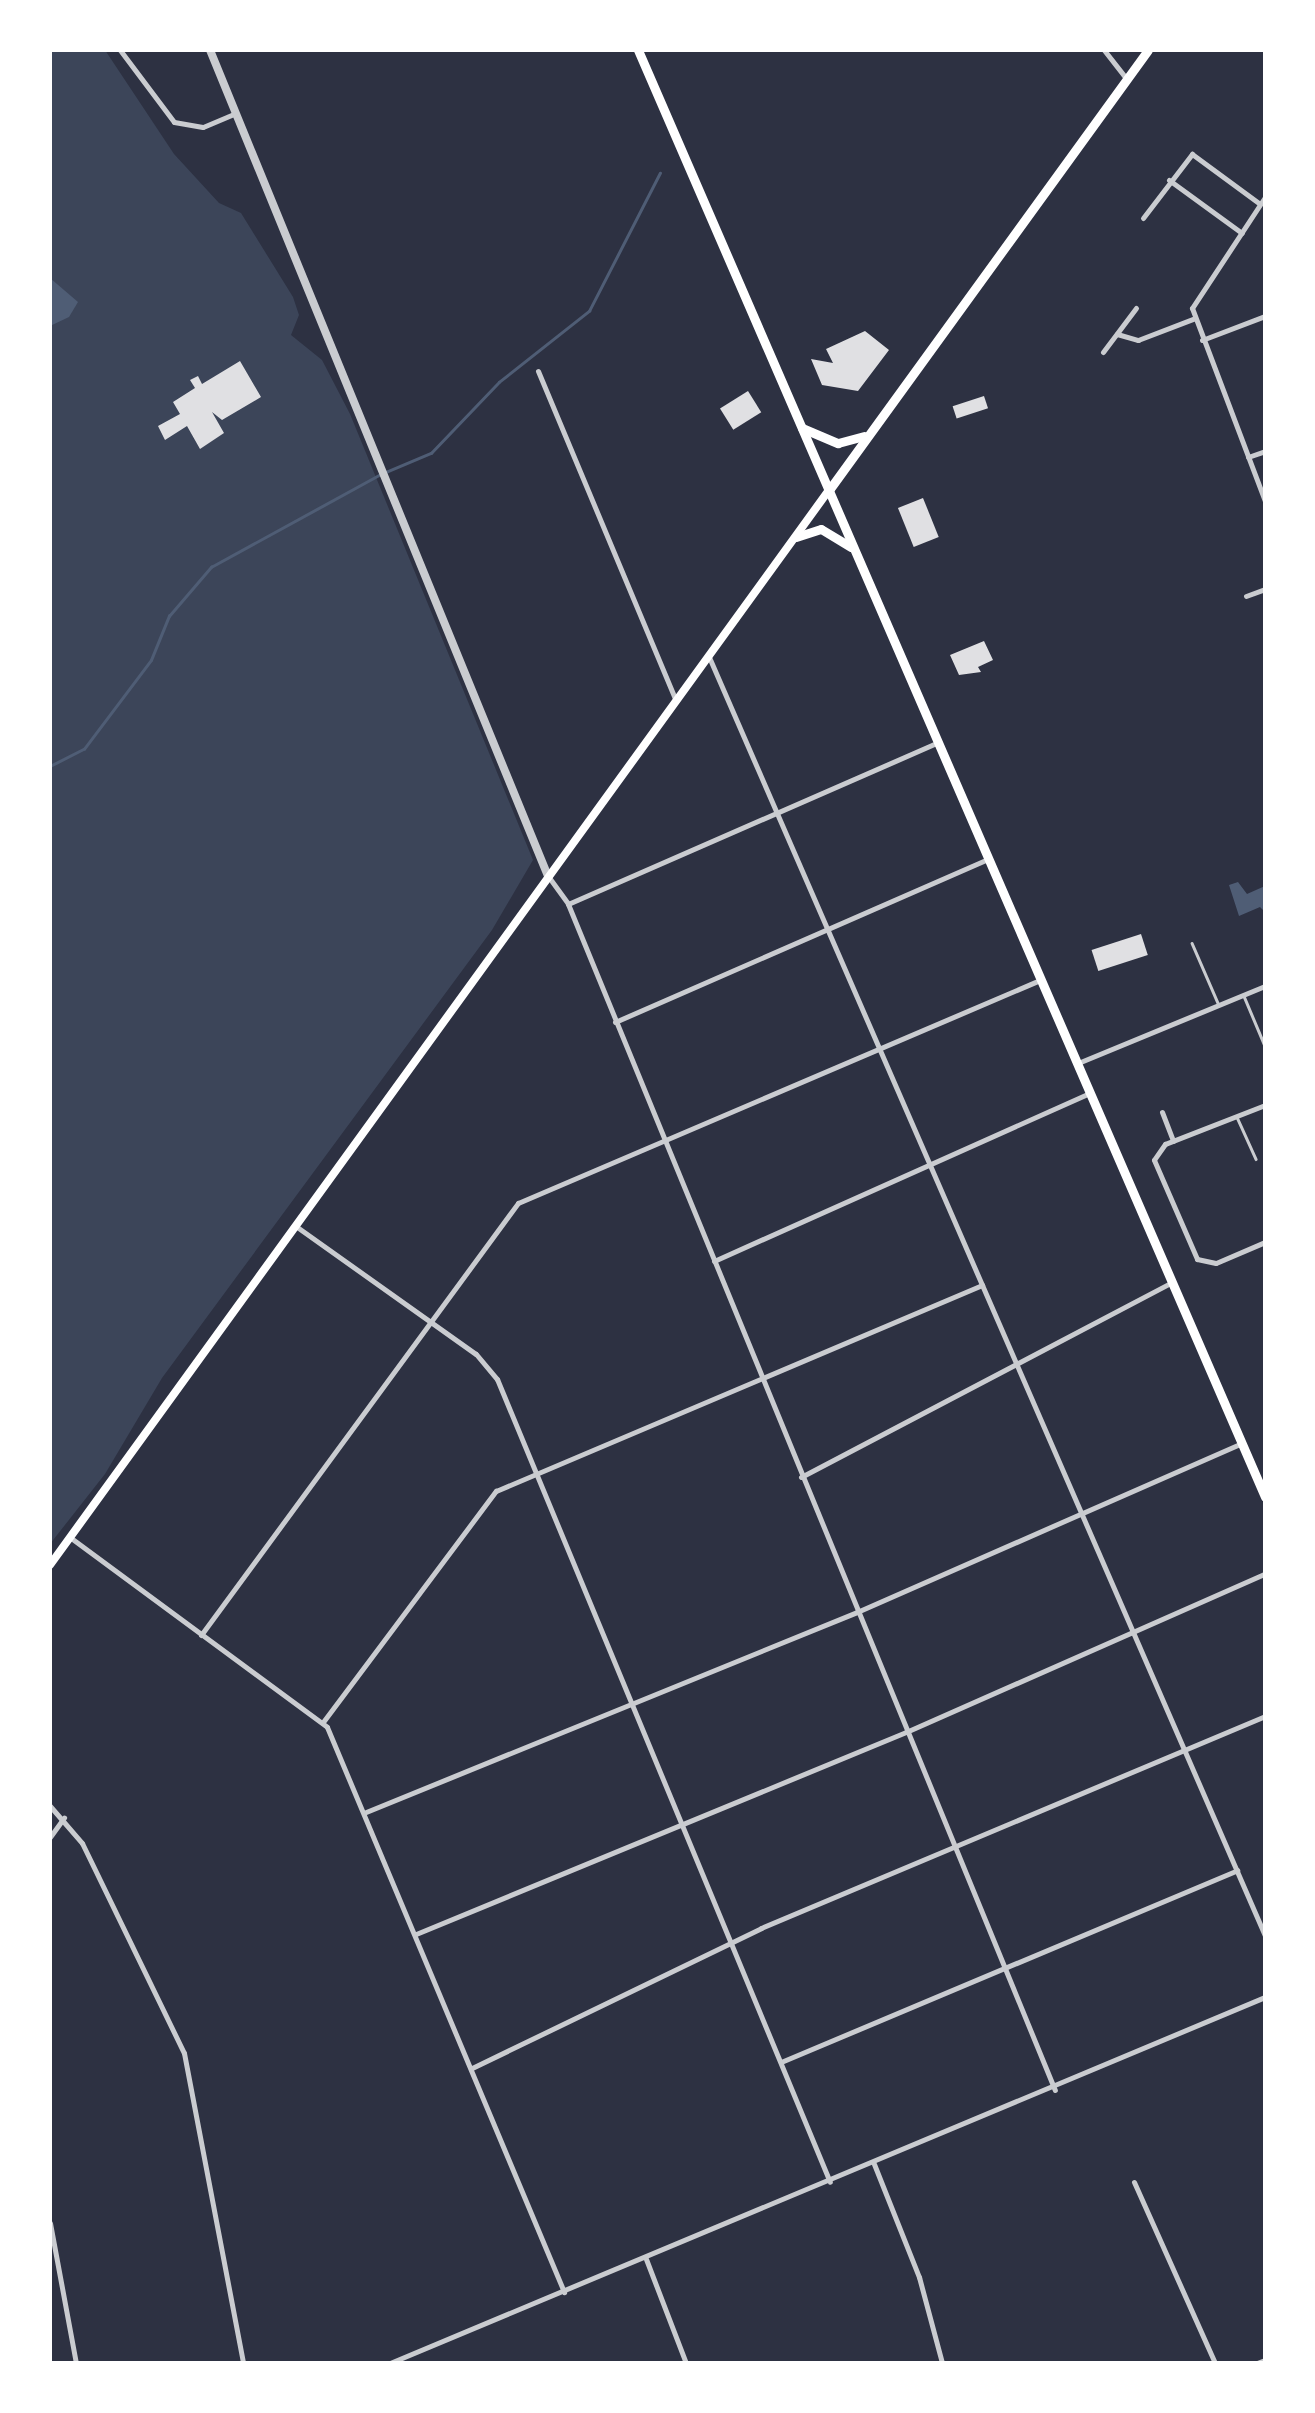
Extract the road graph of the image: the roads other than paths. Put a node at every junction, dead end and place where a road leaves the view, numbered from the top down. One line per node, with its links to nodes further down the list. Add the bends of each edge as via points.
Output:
1 (120, 50): 7 (street, via 174,122 203,127)
2 (210, 50): 7 (street)
3 (638, 50): 19 (main road)
4 (1104, 50): 6 (street)
5 (1148, 50): 6 (main road)
6 (1126, 79): 20 (main road)
7 (236, 113): 34 (street)
8 (1169, 180): 9 (street, via 1192,154); 10 (street); 11 (street)
9 (1263, 201): 11 (street)
10 (1142, 218)
11 (1242, 232): 14 (street, via 1196,294)
12 (1136, 308): 15 (street)
13 (1265, 316): 16 (street)
14 (1193, 319): 15 (street, via 1138,340); 16 (street)
15 (1117, 334): 17 (street)
16 (1202, 340): 22 (street)
17 (1104, 352)
18 (538, 370): 30 (street)
19 (802, 428): 20 (main road, via 838,444); 23 (main road)
20 (870, 431): 23 (main road)
21 (1265, 451): 22 (street)
22 (1248, 457): 24 (street)
23 (829, 490): 25 (main road); 26 (main road)
24 (1265, 500)
25 (796, 537): 26 (main road, via 828,531); 29 (main road)
26 (855, 550): 31 (main road)
27 (1265, 589): 28 (street)
28 (1246, 596)
29 (709, 657): 30 (main road); 32 (street)
30 (676, 701): 34 (main road)
31 (938, 742): 32 (street); 33 (main road)
32 (778, 813): 35 (street); 36 (street)
33 (988, 858): 36 (street); 38 (main road)
34 (548, 876): 35 (street); 54 (main road)
35 (568, 904): 42 (street)
36 (830, 931): 42 (street); 44 (street)
37 (1192, 943): 41 (lane)
38 (1040, 980): 44 (street); 45 (main road)
39 (1265, 986): 40 (street)
40 (1244, 994): 41 (street); 43 (lane)
41 (1218, 1005): 45 (street)
42 (615, 1022): 51 (street)
43 (1265, 1046)
44 (880, 1047): 51 (street); 53 (street)
45 (1078, 1063): 46 (main road)
46 (1090, 1092): 53 (street); 57 (main road)
47 (1265, 1105): 49 (street)
48 (1162, 1112): 50 (street)
49 (1236, 1116): 50 (street); 52 (lane)
50 (1174, 1141): 55 (street, via 1154,1160 1192,1250 1205,1263 1216,1262)
51 (666, 1143): 56 (street); 59 (street, via 518,1203)
52 (1256, 1159)
53 (932, 1166): 56 (street); 58 (street)
54 (296, 1227): 59 (street); 67 (main road)
55 (1265, 1242)
56 (714, 1261): 61 (street)
57 (1172, 1282): 60 (street); 62 (main road)
58 (983, 1285): 60 (street); 61 (street)
59 (429, 1320): 63 (street, via 492,1372); 72 (street)
60 (1016, 1363): 64 (street); 66 (street)
61 (762, 1381): 63 (street); 64 (street)
62 (1242, 1442): 65 (main road); 66 (street)
63 (537, 1472): 73 (street); 75 (street, via 489,1496)
64 (800, 1477): 70 (street)
65 (1265, 1497)
66 (1082, 1514): 70 (street); 71 (street)
67 (70, 1538): 68 (main road); 72 (street)
68 (50, 1565)
69 (1265, 1574): 71 (street)
70 (856, 1612): 73 (street); 76 (street)
71 (1132, 1629): 76 (street); 77 (street)
72 (200, 1636): 75 (street)
73 (632, 1704): 79 (street); 81 (street)
74 (1265, 1716): 77 (street)
75 (323, 1722): 79 (street)
76 (906, 1732): 81 (street); 83 (street)
77 (1186, 1751): 83 (street); 84 (street)
78 (50, 1806): 80 (street)
79 (366, 1812): 85 (street)
80 (64, 1818): 82 (street); 101 (street, via 184,2053)
81 (683, 1824): 85 (street); 87 (street)
82 (50, 1838)
83 (954, 1850): 87 (street); 88 (street)
84 (1238, 1870): 86 (street); 88 (street)
85 (416, 1934): 91 (street)
86 (1265, 1936)
87 (731, 1943): 90 (street); 91 (street)
88 (1004, 1968): 90 (street); 92 (street)
89 (1265, 1997): 92 (street)
90 (781, 2062): 94 (street)
91 (472, 2068): 98 (street)
92 (1055, 2090): 93 (street)
93 (874, 2164): 94 (street); 104 (street, via 919,2277)
94 (830, 2182): 97 (street)
95 (1134, 2182): 105 (street)
96 (50, 2222): 100 (street)
97 (646, 2259): 98 (street); 103 (street)
98 (564, 2292): 102 (street)
99 (1265, 2360): 106 (street)
100 (76, 2363)
101 (243, 2363)
102 (390, 2363)
103 (686, 2363)
104 (942, 2363)
105 (1216, 2363)
106 (1257, 2363)

